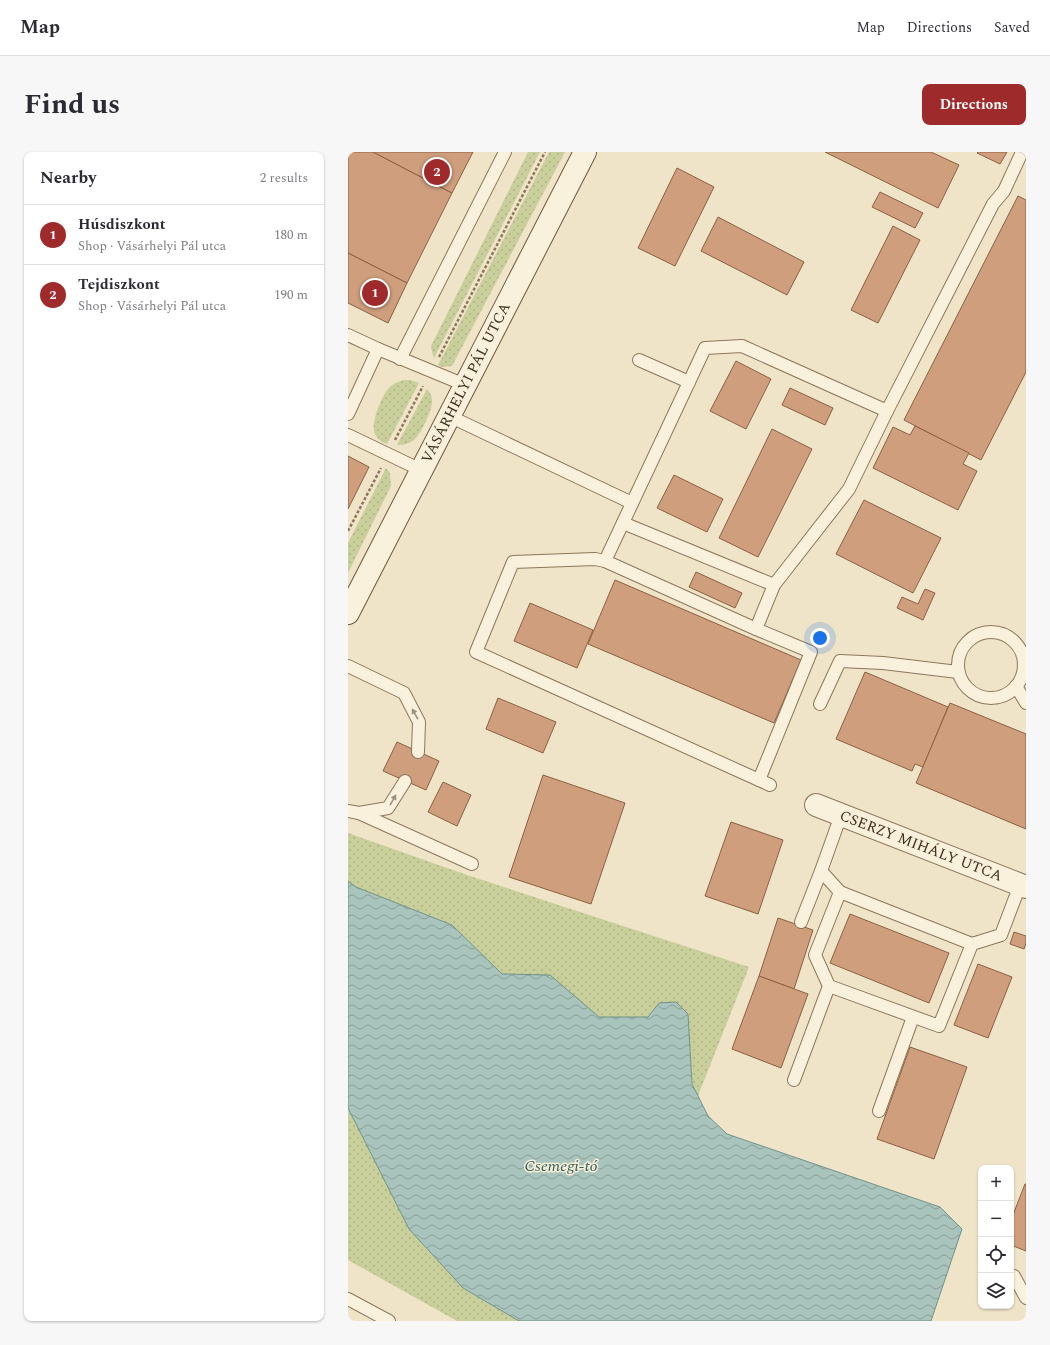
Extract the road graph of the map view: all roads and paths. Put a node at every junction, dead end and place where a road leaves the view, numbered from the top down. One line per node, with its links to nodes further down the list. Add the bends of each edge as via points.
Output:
1 (505, 152): 7 (lane)
2 (545, 152): 9 (path)
3 (585, 152): 11 (main road, VÁSÁRHELYI PÁL UTCA)
4 (1022, 152): 12 (lane, via 1004,191 993,204)
5 (348, 334): 6 (lane)
6 (378, 349): 7 (lane); 13 (lane)
7 (400, 359): 9 (lane)
8 (638, 360): 10 (lane)
9 (431, 371): 11 (lane); 16 (path)
10 (688, 382): 12 (lane, via 705,348 742,346); 18 (lane)
11 (465, 385): 14 (main road, VÁSÁRHELYI PÁL UTCA)
12 (887, 411): 22 (lane, via 849,489)
13 (348, 414)
14 (449, 416): 17 (main road, VÁSÁRHELYI PÁL UTCA); 18 (lane)
15 (348, 435): 16 (lane)
16 (388, 454): 17 (lane); 20 (path)
17 (421, 470): 23 (main road, VÁSÁRHELYI PÁL UTCA)
18 (632, 503): 19 (lane)
19 (623, 523): 21 (lane); 22 (lane)
20 (348, 531)
21 (605, 561): 24 (lane); 32 (lane, via 595,559 513,562 476,652)
22 (774, 585): 24 (lane)
23 (348, 613)
24 (756, 629): 32 (lane, via 811,652)
25 (1024, 650): 27 (lane, via 1005,634 993,631 980,633 970,638 962,648); 28 (lane, via 1022,676)
26 (348, 666): 31 (lane, one-way to 26, via 419,722 404,693)
27 (958, 672): 28 (lane, via 963,683 972,692 983,697 995,698 1007,694); 30 (lane, via 840,661)
28 (1016, 686): 29 (lane)
29 (1026, 703)
30 (820, 704)
31 (418, 752)
32 (758, 780): 34 (lane)
33 (405, 781): 36 (lane, one-way to 33, via 388,808)
34 (770, 785)
35 (816, 805): 37 (main road, CSERZY MIHÁLY UTCA)
36 (354, 812): 38 (lane)
37 (842, 815): 39 (lane); 40 (main road, CSERZY MIHÁLY UTCA)
38 (472, 864)
39 (821, 871): 41 (lane); 42 (lane)
40 (1023, 886): 43 (lane, via 1001,935)
41 (840, 892): 43 (lane); 44 (lane, via 815,955)
42 (802, 922)
43 (972, 944): 45 (lane, via 939,1026)
44 (828, 986): 45 (lane); 46 (lane)
45 (913, 1017): 47 (lane)
46 (794, 1080)
47 (878, 1111)
48 (1014, 1276): 49 (lane)
49 (1026, 1298)
50 (348, 1299): 51 (lane)
51 (389, 1321)

